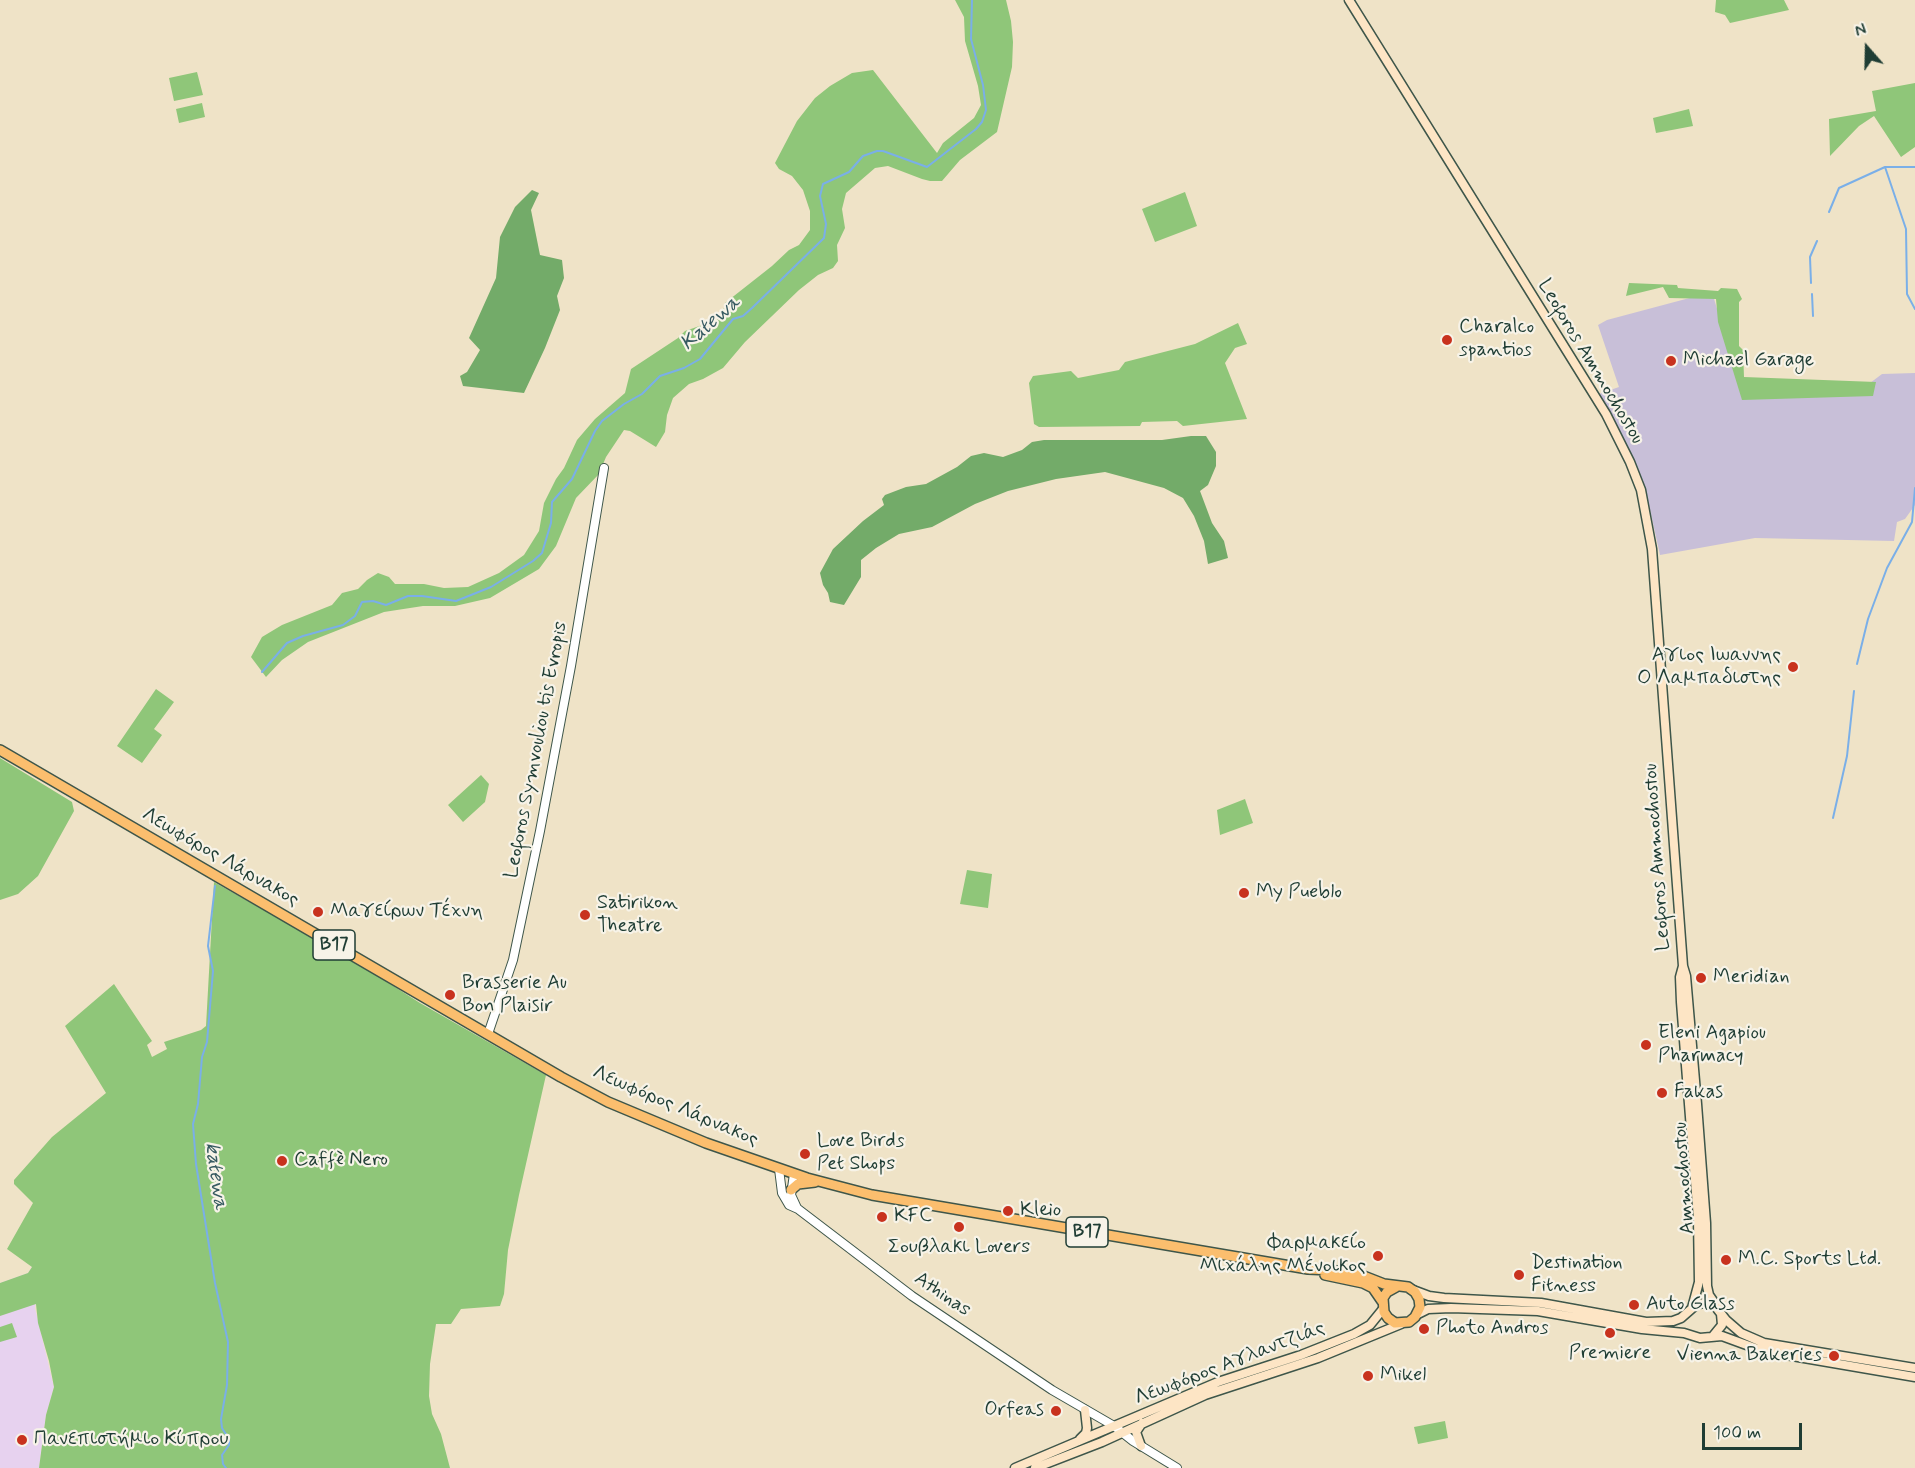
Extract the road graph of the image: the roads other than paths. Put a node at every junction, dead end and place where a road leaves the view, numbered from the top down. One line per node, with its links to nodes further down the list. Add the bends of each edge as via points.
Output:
1 (1348, 0): 4 (main road, Leoforos Ammochostou, via 1606,414 1641,490 1652,549)
2 (604, 468): 5 (street, Leoforos Symvouliou tis Evropis, via 530,878 510,973)
3 (0, 750): 5 (main road, Λεωφόρος Λάρνακος / B17)
4 (1683, 966): 15 (main road, Ammochostou, via 1680,993 1698,1219 1699,1282); 16 (main road, Ammochostou, via 1697,1104 1707,1286)
5 (488, 1034): 6 (main road, Λεωφόρος Λάρνακος / B17, via 608,1102)
6 (779, 1169): 7 (main road, Λεωφόρος Λάρνακος / B17); 10 (street, Athinas, via 784,1197)
7 (794, 1174): 8 (main road, Λεωφόρος Λάρνακος / B17); 9 (street)
8 (820, 1182): 9 (main road, via 798,1184); 11 (main road, Λεωφόρος Λάρνακος / B17, via 872,1196)
9 (791, 1190): 10 (street)
10 (798, 1209): 23 (street, Athinas, via 912,1296)
11 (1308, 1269): 12 (main road, Λεωφόρος Λάρνακος / B17, via 1361,1275); 14 (main road, Λεωφόρος Λάρνακος / B17, via 1362,1282 1373,1288)
12 (1395, 1287): 13 (main road, Λεωφόρος Λάρνακος / B17); 14 (main road, via 1387,1292)
13 (1413, 1290): 15 (main road, Λεωφόρος Λάρνακος, via 1443,1298 1541,1303 1646,1322 1673,1322); 17 (main road, via 1420,1301)
14 (1382, 1305): 18 (main road, Λεωφόρος Λάρνακος / B17, via 1390,1320); 25 (main road, Λεωφόρος Αγλαντζιάς, via 1370,1325 1354,1334 1218,1382)
15 (1691, 1309): 16 (main road, Λεωφόρος Λάρνακος, via 1707,1303); 19 (main road, via 1687,1325)
16 (1720, 1311): 20 (main road, via 1722,1325); 21 (main road, via 1741,1333 1764,1343)
17 (1418, 1314): 18 (main road); 19 (main road, via 1436,1308 1521,1309)
18 (1401, 1324): 24 (main road, Λεωφόρος Αγλαντζιάς, via 1318,1358 1205,1395)
19 (1694, 1335): 20 (main road, via 1704,1339)
20 (1713, 1336): 22 (main road, via 1727,1337 1763,1352)
21 (1915, 1368)
22 (1915, 1377)
23 (1085, 1410): 25 (street, Athinas); 27 (main road, via 1086,1433)
24 (1142, 1423): 26 (main road, Λεωφόρος Αγλαντζιάς); 28 (main road, via 1136,1432)
25 (1113, 1426): 26 (street, Athinas); 27 (main road, Λεωφόρος Αγλαντζιάς)
26 (1122, 1432): 28 (street, Athinas); 30 (main road, Λεωφόρος Αγλαντζιάς)
27 (1075, 1443): 29 (main road, Λεωφόρος Αγλαντζιάς)
28 (1141, 1446): 31 (street, Athinas)
29 (1015, 1468)
30 (1035, 1468)
31 (1177, 1468)

